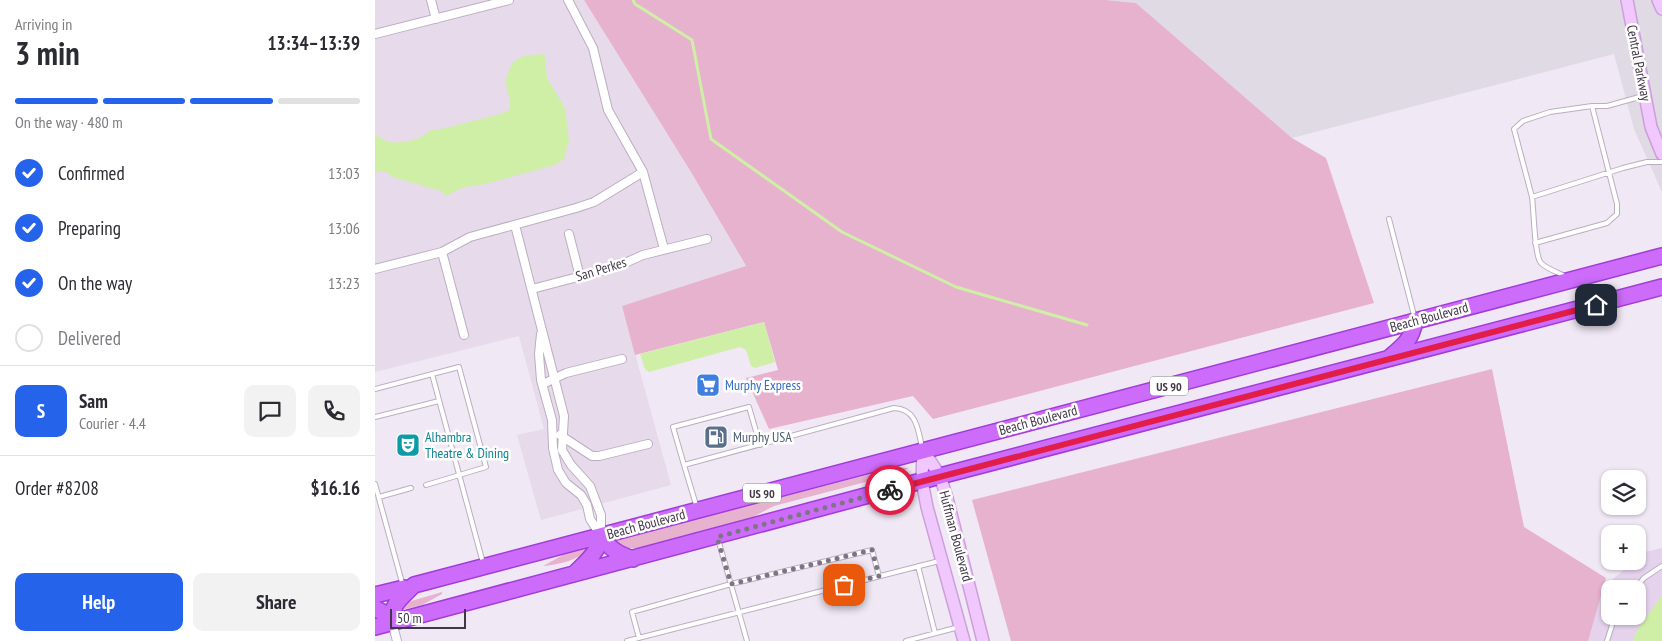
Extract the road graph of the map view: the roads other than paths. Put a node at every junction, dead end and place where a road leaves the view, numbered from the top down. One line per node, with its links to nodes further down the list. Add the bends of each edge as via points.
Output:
1 (431, 0): 7 (street)
2 (509, 0): 7 (street)
3 (568, 0): 13 (street, via 593,48 608,110)
4 (1627, 0): 9 (street, Central Parkway)
5 (1658, 0): 6 (street)
6 (1662, 9)
7 (436, 19): 8 (street)
8 (375, 34)
9 (1645, 96): 10 (lane, via 1607,106); 11 (street, Central Parkway, via 1651,127)
10 (1592, 106): 14 (lane); 15 (lane, via 1551,112 1523,121 1514,129)
11 (1662, 154)
12 (1662, 162): 14 (lane, via 1647,162)
13 (643, 172): 17 (street, via 594,202); 21 (street)
14 (1609, 173): 15 (lane); 20 (lane, via 1617,214 1607,223)
15 (1532, 197): 20 (lane)
16 (1389, 219): 29 (lane)
17 (515, 225): 22 (street, via 470,236); 28 (street)
18 (569, 234): 25 (street)
19 (707, 239): 21 (street, San Perkes)
20 (1535, 244): 26 (lane, via 1539,261)
21 (664, 249): 25 (street, San Perkes)
22 (442, 252): 24 (street); 31 (street)
23 (1662, 256): 26 (highway, Beach Boulevard / US 90)
24 (375, 269)
25 (580, 277): 28 (street, San Perkes)
26 (1571, 280): 29 (highway, Beach Boulevard / US 90)
27 (1662, 287): 32 (highway, US 90)
28 (532, 289): 30 (street)
29 (1415, 321): 32 (highway, via 1428,340); 34 (highway, via 1407,343); 45 (highway, Beach Boulevard / US 90)
30 (541, 327): 36 (street); 37 (street, via 539,354)
31 (464, 335)
32 (1440, 346): 34 (highway, US 90)
33 (622, 359): 36 (street, via 566,373)
34 (1386, 360): 48 (highway, US 90)
35 (432, 374): 38 (lane); 39 (lane); 47 (lane, via 459,367 486,467)
36 (555, 379): 37 (street); 42 (street, via 564,416)
37 (543, 384): 41 (street)
38 (375, 389)
39 (439, 401): 40 (lane); 47 (lane)
40 (375, 417)
41 (553, 434): 42 (street); 55 (street, via 558,470 566,483 581,495)
42 (563, 436): 43 (street, via 592,456); 55 (street, via 562,450 590,486 601,515)
43 (648, 444)
44 (760, 445): 45 (lane, via 900,408 915,419); 46 (lane); 46 (lane, via 749,407 673,426)
45 (923, 450): 48 (street, Huffman Boulevard); 49 (street, Huffman Boulevard); 54 (highway, Beach Boulevard / US 90)
46 (684, 465): 54 (lane)
47 (459, 476): 51 (lane); 59 (lane)
48 (940, 476): 49 (highway, US 90); 82 (street, Huffman Boulevard)
49 (922, 481): 56 (highway, US 90); 58 (street, Huffman Boulevard)
50 (375, 484): 53 (lane)
51 (426, 485)
52 (411, 488): 53 (lane)
53 (379, 497): 66 (lane)
54 (698, 510): 55 (highway, Beach Boulevard / US 90)
55 (601, 536): 57 (highway, via 609,548); 59 (highway, Beach Boulevard / US 90); 62 (highway, via 599,546)
56 (717, 537): 57 (highway, US 90); 65 (lane)
57 (633, 559): 62 (highway, US 90)
58 (941, 560): 60 (lane); 72 (street, Huffman Boulevard)
59 (484, 566): 66 (highway, Beach Boulevard / US 90)
60 (918, 566): 63 (lane); 74 (lane)
61 (1662, 566): 64 (lane)
62 (573, 575): 70 (highway, US 90)
63 (879, 576): 65 (lane, via 872,550); 69 (lane)
64 (1642, 580)
65 (731, 584): 69 (lane); 75 (lane, via 632,612)
66 (409, 586): 67 (highway, Beach Boulevard / US 90); 70 (highway, via 391,612)
67 (375, 595)
68 (375, 608): 70 (highway)
69 (739, 612): 75 (lane); 78 (lane)
70 (392, 622): 73 (highway, US 90); 76 (street)
71 (1612, 625): 83 (lane)
72 (960, 626): 74 (lane); 80 (street, Huffman Boulevard); 81 (street, via 971,627)
73 (375, 627)
74 (935, 633): 79 (lane)
75 (639, 638): 77 (lane)
76 (397, 641)
77 (627, 641)
78 (747, 641)
79 (905, 641)
80 (964, 641)
81 (976, 641)
82 (983, 641)
83 (1607, 641)

